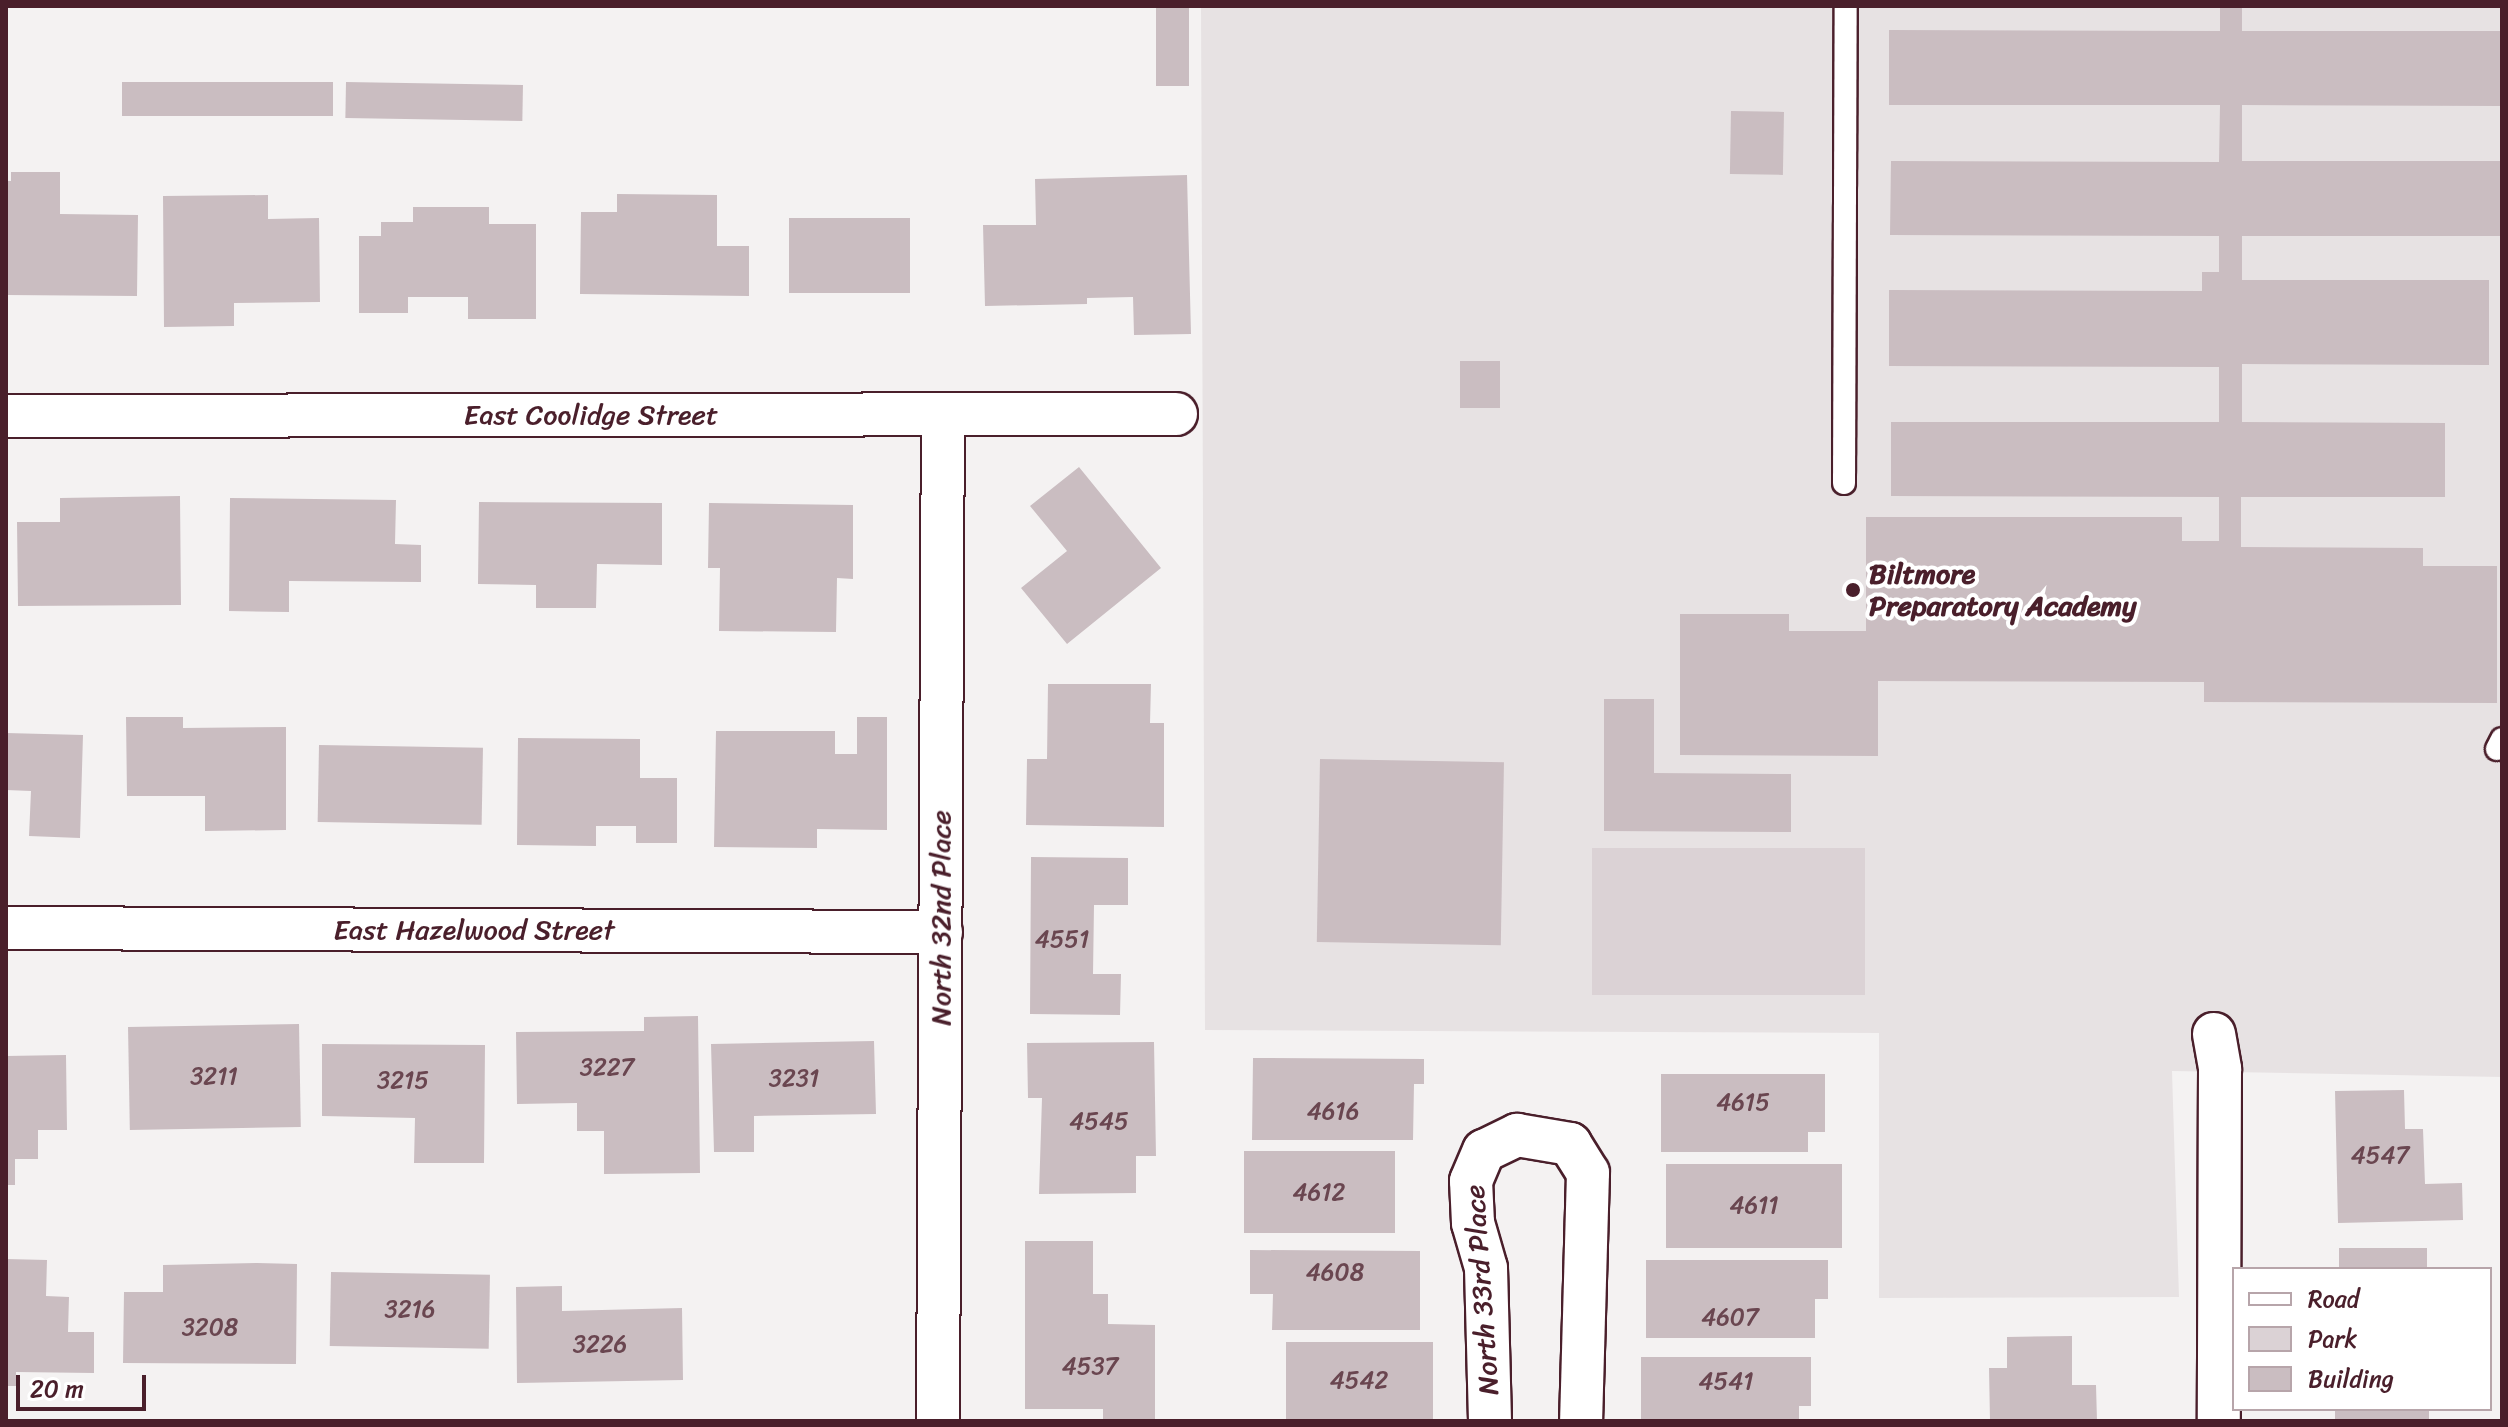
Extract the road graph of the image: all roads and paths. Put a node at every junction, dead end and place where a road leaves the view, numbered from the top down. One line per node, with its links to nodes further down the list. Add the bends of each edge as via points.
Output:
1 (1846, 6): 5 (lane)
2 (1176, 414): 3 (street, East Coolidge Street)
3 (943, 415): 4 (street, East Coolidge Street); 7 (street, North 32nd Place)
4 (6, 416)
5 (1844, 483)
6 (6, 928): 7 (street, East Hazelwood Street)
7 (941, 932): 9 (street, North 32nd Place)
8 (2214, 1034): 12 (street, via 2220,1069)
9 (938, 1421)
10 (1490, 1421): 11 (street, North 33rd Place, via 1486,1268 1473,1223 1471,1181 1484,1151 1517,1135 1570,1144 1588,1173)
11 (1581, 1421)
12 (2219, 1421)

